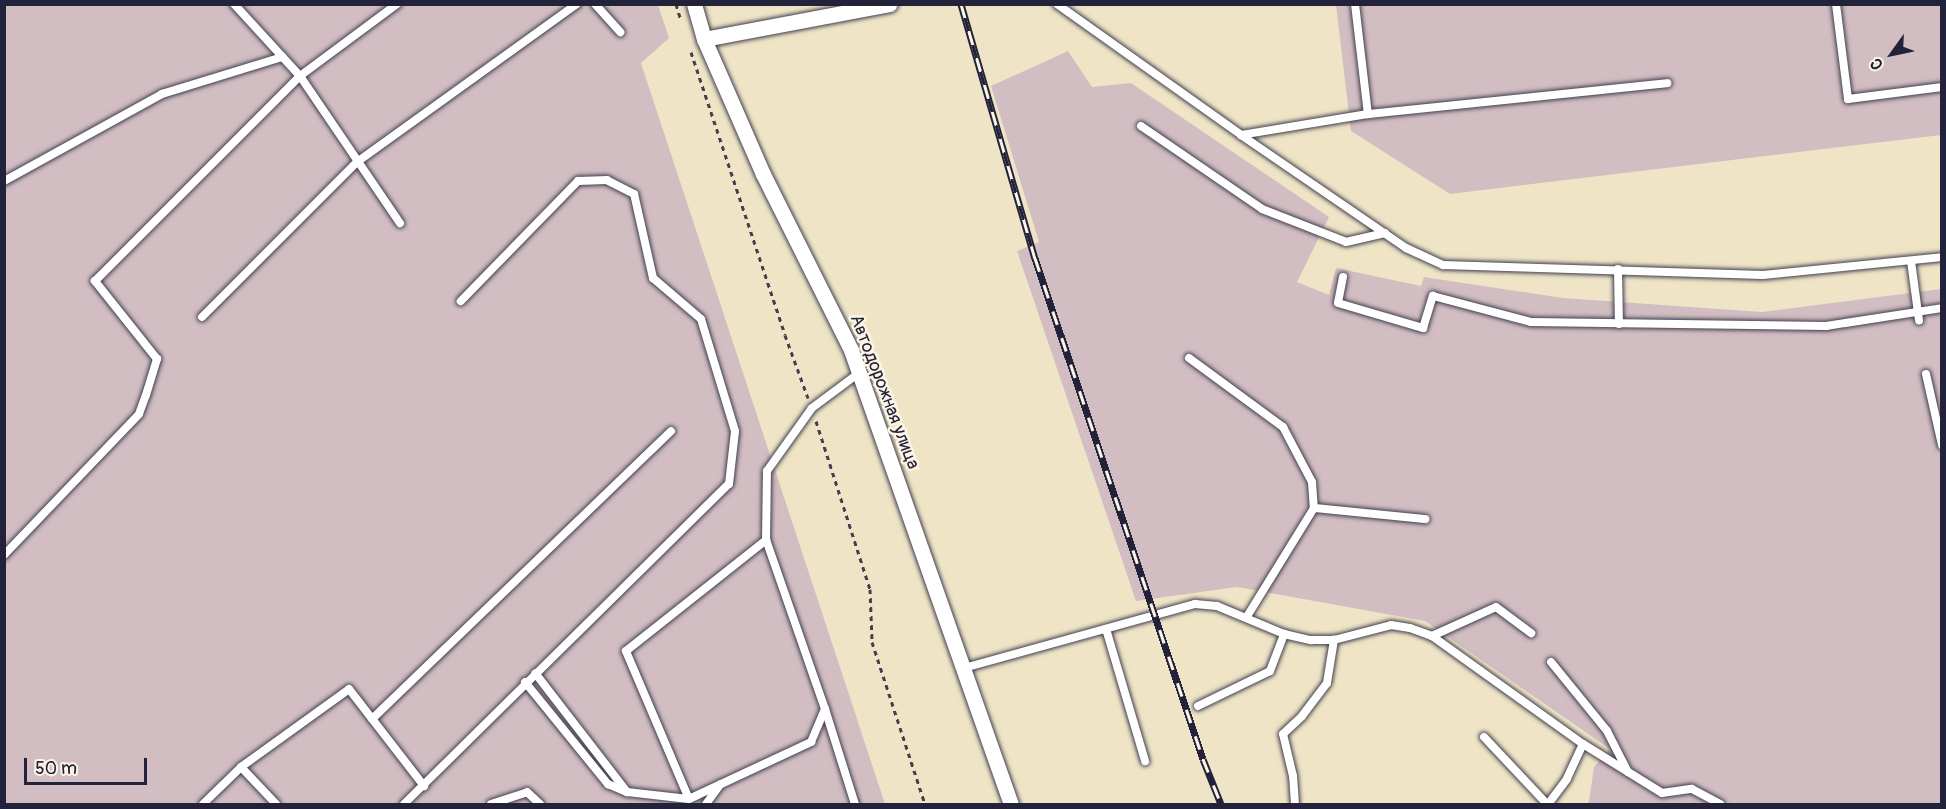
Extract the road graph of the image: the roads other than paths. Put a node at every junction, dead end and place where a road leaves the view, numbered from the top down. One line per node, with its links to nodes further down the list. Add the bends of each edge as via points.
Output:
1 (234, 4): 12 (lane)
2 (397, 4): 13 (lane)
3 (577, 4): 19 (lane)
4 (595, 4): 10 (lane)
5 (694, 4): 11 (street, Автодорожная улица)
6 (890, 4): 11 (street)
7 (1057, 4): 18 (lane)
8 (1355, 4): 16 (lane)
9 (1836, 4): 15 (lane, via 1848,99)
10 (620, 32)
11 (704, 39): 34 (street, Автодорожная улица)
12 (282, 57): 13 (lane); 20 (lane, via 162,94)
13 (300, 76): 19 (lane); 41 (lane, via 95,281 157,359 146,395 139,414)
14 (1667, 83): 16 (lane)
15 (1941, 87)
16 (1368, 114): 18 (lane)
17 (1141, 126): 22 (lane, via 1262,209 1347,242)
18 (1241, 135): 22 (lane)
19 (357, 162): 21 (lane); 30 (lane)
20 (4, 181)
21 (400, 223)
22 (1384, 233): 25 (lane, via 1443,265)
23 (1941, 257): 24 (lane)
24 (1911, 261): 25 (lane, via 1763,275); 29 (lane)
25 (1618, 269): 32 (lane)
26 (1343, 277): 32 (lane, via 1338,303 1423,328 1433,296 1532,322)
27 (461, 301): 50 (lane, via 578,181 607,180 634,194 653,278 701,320 735,431 729,484)
28 (1941, 308): 29 (lane)
29 (1917, 310): 31 (lane); 32 (lane, via 1826,326)
30 (202, 317)
31 (1918, 320)
32 (1619, 324)
33 (1189, 358): 38 (lane, via 1282,427 1312,482)
34 (859, 373): 40 (lane, via 812,408 767,471); 49 (street, Автодорожная улица)
35 (1926, 374): 37 (lane)
36 (671, 431): 54 (lane)
37 (1941, 445)
38 (1314, 508): 39 (lane); 42 (lane)
39 (1425, 519)
40 (766, 540): 53 (lane); 63 (lane, via 626,651)
41 (4, 555)
42 (1246, 618): 43 (lane, via 1217,606 1195,604); 45 (lane)
43 (1106, 629): 49 (lane); 57 (lane)
44 (1532, 633): 46 (lane, via 1496,607)
45 (1284, 634): 47 (lane); 52 (lane, via 1270,671)
46 (1432, 636): 47 (lane, via 1391,625); 56 (lane)
47 (1334, 640): 72 (lane, via 1327,683 1302,716 1282,734 1293,776)
48 (1551, 662): 59 (lane, via 1607,731)
49 (964, 668): 71 (street, Автодорожная улица)
50 (535, 673): 51 (lane); 62 (lane)
51 (525, 682): 61 (lane); 62 (lane, via 608,784)
52 (1198, 706)
53 (825, 709): 60 (lane, via 811,742); 70 (lane)
54 (372, 719): 58 (lane, via 349,689); 61 (lane)
55 (1484, 737): 73 (lane)
56 (1582, 744): 59 (lane); 73 (lane, via 1567,779)
57 (1145, 761)
58 (242, 767): 64 (lane); 65 (lane)
59 (1629, 773): 74 (lane, via 1662,793 1692,789)
60 (721, 784): 63 (lane); 69 (lane)
61 (424, 786): 66 (lane)
62 (627, 792): 63 (lane)
63 (689, 799)
64 (203, 804)
65 (276, 804)
66 (404, 804)
67 (491, 804): 68 (lane, via 527,792)
68 (540, 804)
69 (706, 804)
70 (855, 804)
71 (1011, 804)
72 (1295, 804)
73 (1547, 804)
74 (1720, 804)

